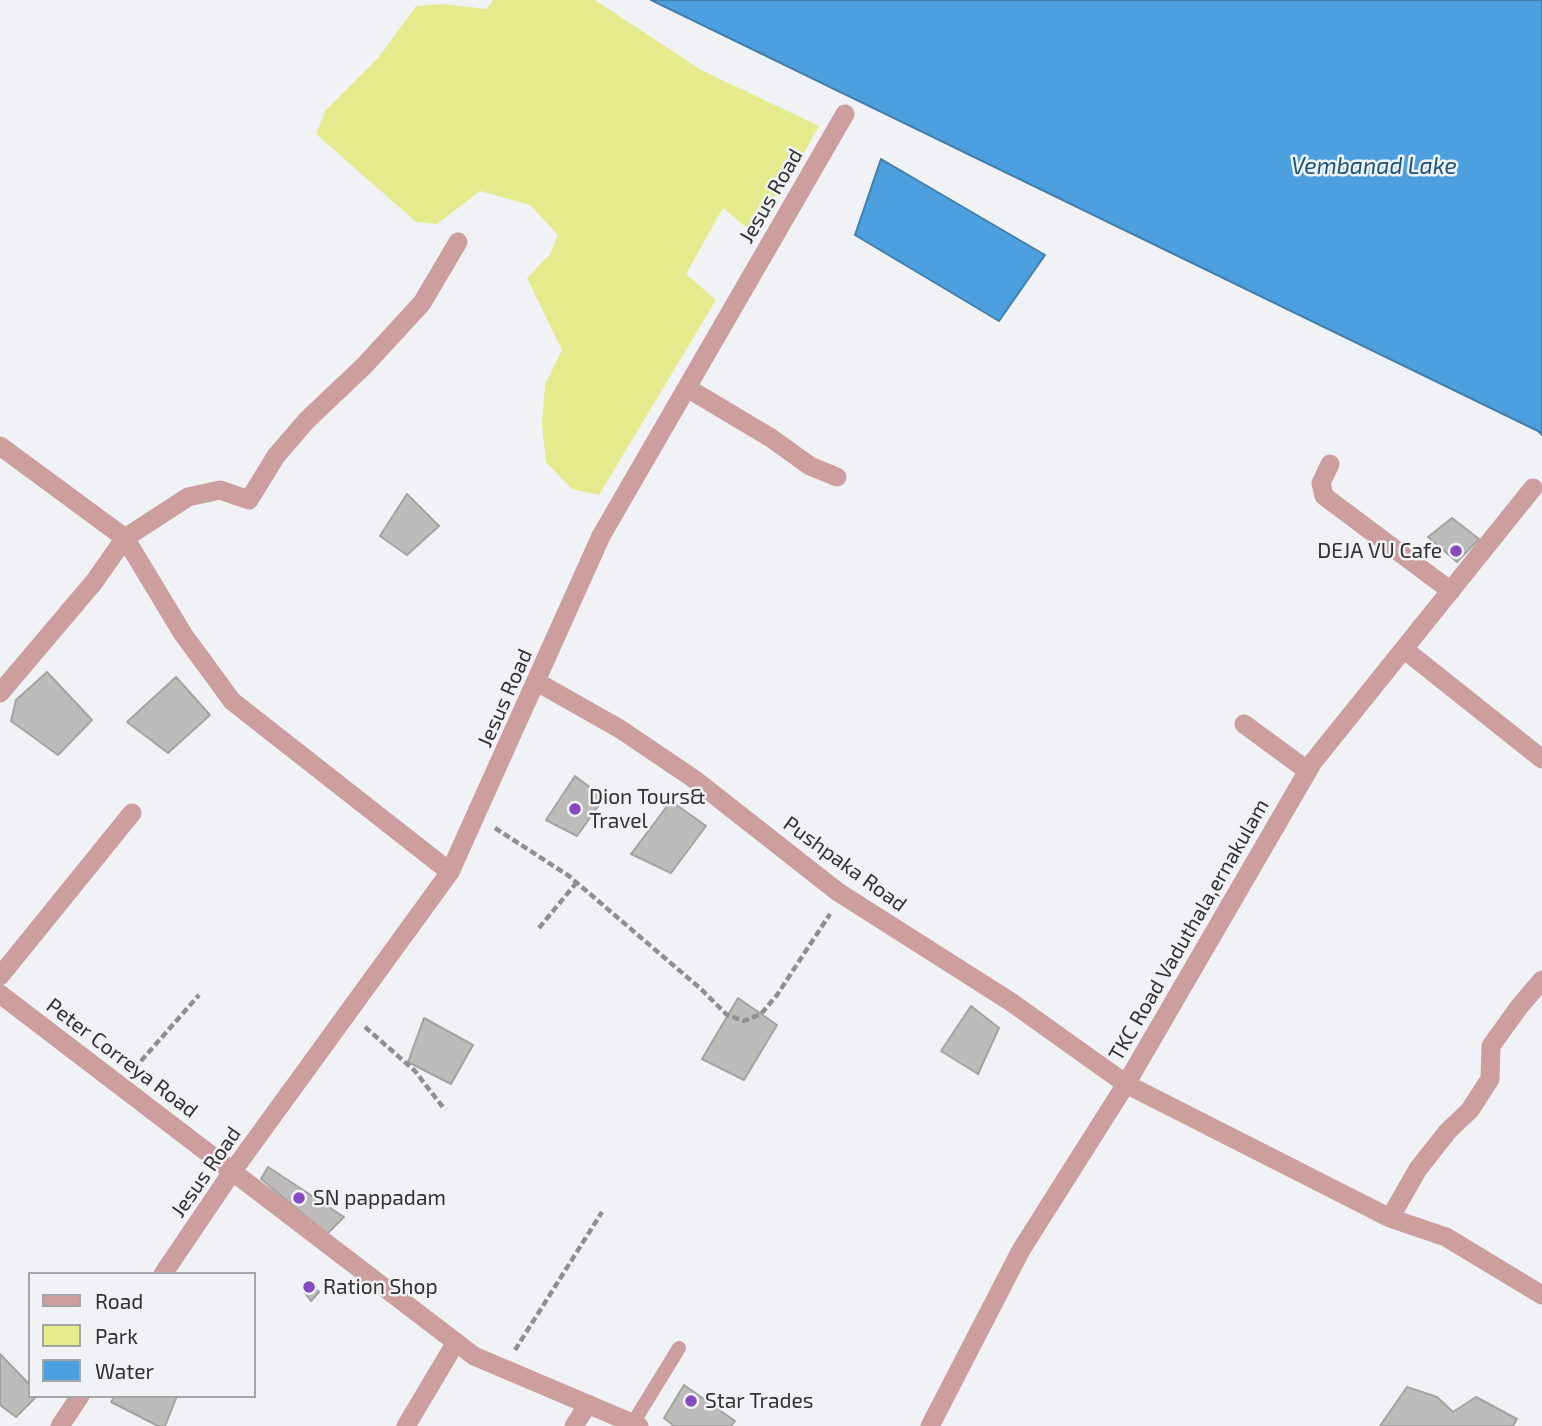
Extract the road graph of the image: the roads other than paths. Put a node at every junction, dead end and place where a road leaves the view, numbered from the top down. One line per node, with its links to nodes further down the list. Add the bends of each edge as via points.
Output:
1 (845, 114): 3 (street, Jesus Road, via 709,345)
2 (458, 242): 8 (street, via 422,303 299,429 249,500 220,490 188,497)
3 (689, 389): 6 (street, via 810,466); 11 (street, Jesus Road, via 601,536)
4 (0, 446): 8 (street)
5 (1330, 464): 9 (street, via 1321,483 1325,496)
6 (837, 477)
7 (1533, 488): 9 (street, TKC Road Vaduthala,ernakulam)
8 (125, 538): 12 (street); 17 (street, via 183,634 232,701)
9 (1451, 591): 10 (street, TKC Road Vaduthala,ernakulam)
10 (1405, 650): 14 (street); 15 (street, TKC Road Vaduthala,ernakulam)
11 (537, 681): 17 (street, Jesus Road); 21 (street, Pushpaka Road, via 694,779 843,896 1011,1002)
12 (0, 693)
13 (1244, 724): 15 (street)
14 (1542, 760)
15 (1308, 771): 21 (street, TKC Road Vaduthala,ernakulam)
16 (132, 813): 18 (street)
17 (450, 872): 22 (street, Jesus Road)
18 (0, 976)
19 (1542, 981): 23 (street, via 1492,1046 1490,1079 1470,1110 1418,1169)
20 (0, 994): 22 (street, Peter Correya Road)
21 (1126, 1084): 23 (street, Pushpaka Road); 34 (street, TKC Road Vaduthala,ernakulam, via 1021,1250)
22 (232, 1172): 24 (street, Jesus Road); 26 (street, Peter Correya Road)
23 (1390, 1218): 25 (street, via 1446,1237)
24 (164, 1272)
25 (1542, 1294)
26 (456, 1342): 29 (street, Peter Correya Road, via 474,1356); 32 (street)
27 (679, 1348): 30 (lane)
28 (79, 1398): 31 (street)
29 (588, 1404): 30 (street, Peter Correya Road); 33 (street)
30 (636, 1425)
31 (60, 1426)
32 (405, 1426)
33 (574, 1426)
34 (930, 1426)

